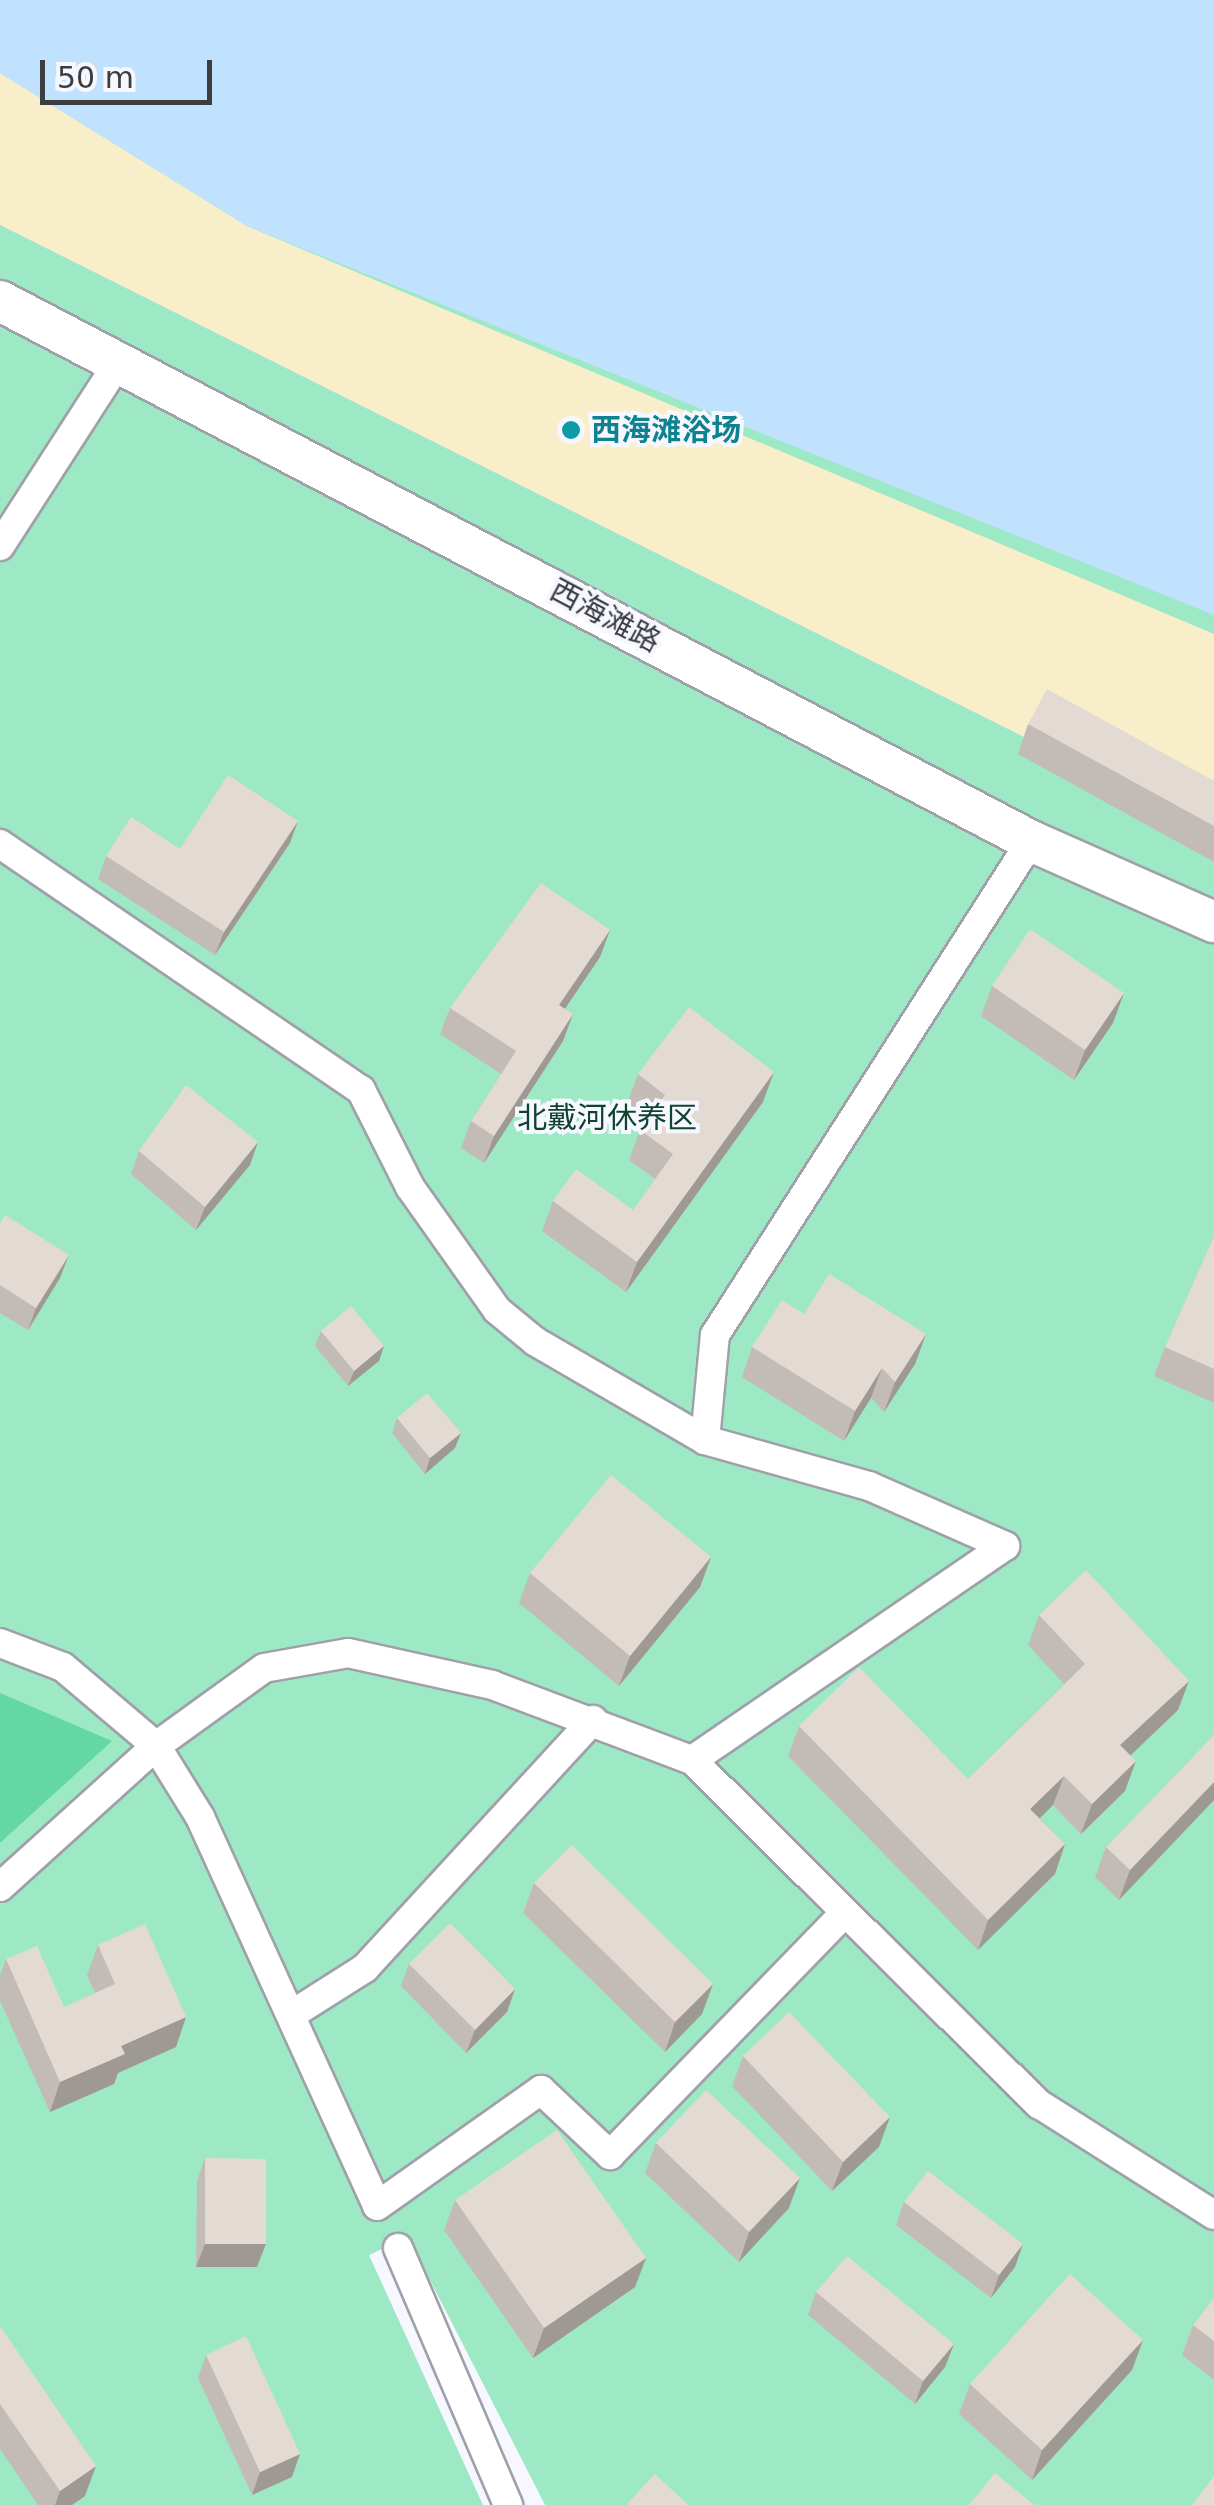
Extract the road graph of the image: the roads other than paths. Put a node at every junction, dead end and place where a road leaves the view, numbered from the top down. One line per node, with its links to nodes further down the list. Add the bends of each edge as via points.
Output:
1 (0, 302): 2 (main road, 西海滩路)
2 (119, 361): 3 (street); 4 (main road, 西海滩路)
3 (0, 546)
4 (1030, 842): 6 (main road, 西海滩路); 7 (street, via 715,1335)
5 (0, 844): 7 (street, via 360,1090 410,1187 497,1310)
6 (1214, 922)
7 (705, 1440): 11 (street, via 869,1486 1005,1546)
8 (0, 1644): 10 (street, via 63,1667)
9 (593, 1720): 10 (street, via 348,1652 264,1668); 11 (street); 14 (street, via 365,1968)
10 (156, 1746): 12 (street); 14 (street, via 200,1817)
11 (692, 1760): 13 (street)
12 (0, 1887)
13 (841, 1917): 14 (street, via 610,2155 541,2090 377,2206); 15 (street, via 1039,2104)
14 (291, 2016)
15 (1214, 2215)
16 (398, 2248): 17 (street)
17 (508, 2505)

